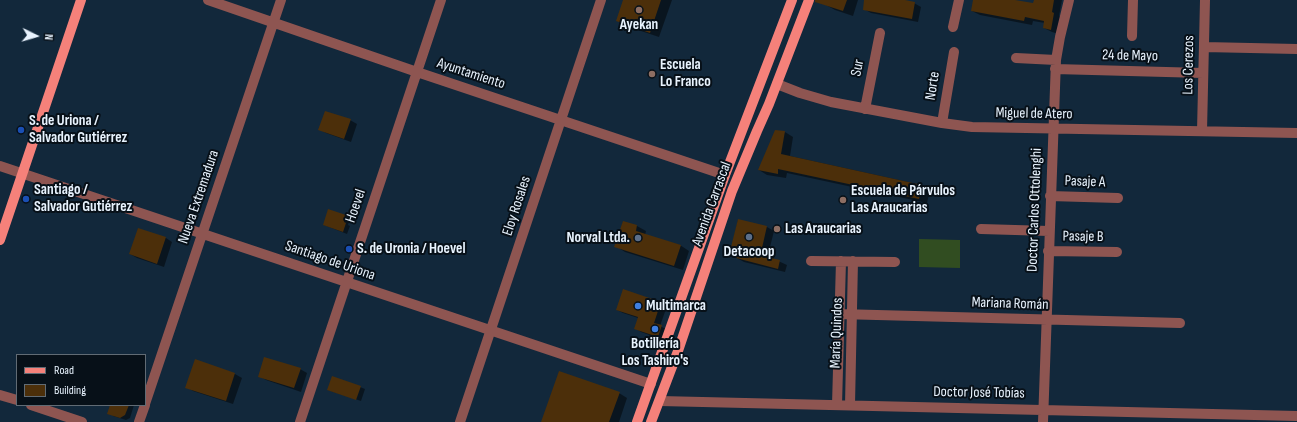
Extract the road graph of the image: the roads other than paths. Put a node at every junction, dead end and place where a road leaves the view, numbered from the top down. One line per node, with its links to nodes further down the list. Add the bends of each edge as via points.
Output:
1 (81, 0): 31 (main road)
2 (208, 0): 12 (street, Ayuntamiento)
3 (281, 0): 12 (street, Nueva Extremadura)
4 (441, 0): 21 (street, Hoevel)
5 (601, 0): 25 (street, Eloy Rosales)
6 (792, 0): 32 (main road, Avenida Carrascal)
7 (809, 0): 23 (main road, Avenida Carrascal)
8 (959, 0): 13 (street)
9 (1069, 0): 20 (street, Doctor Carlos Ottolenghi)
10 (1133, 0): 15 (street)
11 (1205, 0): 16 (street, Los Cerezos)
12 (273, 22): 21 (street, Ayuntamiento); 37 (street, Nueva Extremadura)
13 (953, 27)
14 (880, 33): 24 (street, Sur)
15 (1132, 36)
16 (1204, 47): 17 (street); 22 (street, Los Cerezos)
17 (1297, 49)
18 (954, 52): 26 (street, Norte)
19 (1016, 58): 20 (street, 24 de Mayo)
20 (1055, 65): 22 (street, 24 de Mayo); 27 (street, Doctor Carlos Ottolenghi)
21 (417, 72): 25 (street, Ayuntamiento); 45 (street, Hoevel)
22 (1203, 73): 28 (street, Los Cerezos)
23 (777, 84): 24 (street, Miguel de Atero, via 816,98); 54 (main road, Avenida Carrascal, via 730,197)
24 (865, 108): 26 (street, Miguel de Atero)
25 (561, 120): 32 (street, Ayuntamiento); 50 (street, Eloy Rosales)
26 (942, 123): 27 (street, Miguel de Atero, via 986,128)
27 (1053, 129): 28 (street, Miguel de Atero); 33 (street, Doctor Carlos Ottolenghi)
28 (1202, 131): 29 (street, Miguel de Atero)
29 (1297, 133)
30 (0, 166): 31 (street, Santiago de Uriona)
31 (23, 173): 37 (street, Santiago de Uriona); 38 (main road)
32 (725, 175): 51 (main road, Avenida Carrascal)
33 (1050, 196): 34 (street, Pasaje A); 36 (street, Doctor Carlos Ottolenghi)
34 (1118, 198)
35 (981, 229): 36 (street)
36 (1049, 231): 39 (street, Doctor Carlos Ottolenghi)
37 (202, 234): 45 (street, Santiago de Uriona); 55 (street, Nueva Extremadura)
38 (0, 240)
39 (1048, 251): 40 (street, Pasaje B); 48 (street, Doctor Carlos Ottolenghi)
40 (1117, 252)
41 (811, 261): 42 (street)
42 (841, 261): 43 (street); 46 (street, María Quindos)
43 (853, 261): 44 (street); 47 (street, María Quindos)
44 (894, 262)
45 (347, 282): 50 (street, Santiago de Uriona); 64 (street, Hoevel)
46 (839, 314): 47 (street, Mariana Román); 56 (street, María Quindos)
47 (852, 315): 48 (street, Mariana Román); 57 (street, María Quindos)
48 (1046, 320): 49 (street, Mariana Román); 60 (street, Doctor Carlos Ottolenghi)
49 (1180, 323)
50 (491, 331): 51 (street, Santiago de Uriona); 65 (street, Eloy Rosales)
51 (651, 384): 66 (main road, Avenida Carrascal)
52 (0, 395): 53 (street)
53 (16, 400)
54 (660, 401): 56 (street, Doctor José Tobías); 67 (main road, Avenida Carrascal)
55 (146, 402)
56 (837, 405): 57 (street, Doctor José Tobías)
57 (850, 405): 60 (street, Doctor José Tobías)
58 (34, 406): 62 (street)
59 (145, 406): 63 (street, Nueva Extremadura)
60 (1043, 410): 61 (street, Doctor José Tobías); 68 (street, Doctor Carlos Ottolenghi)
61 (1297, 416)
62 (82, 422)
63 (139, 422)
64 (300, 422)
65 (460, 422)
66 (637, 422)
67 (651, 422)
68 (1043, 422)

